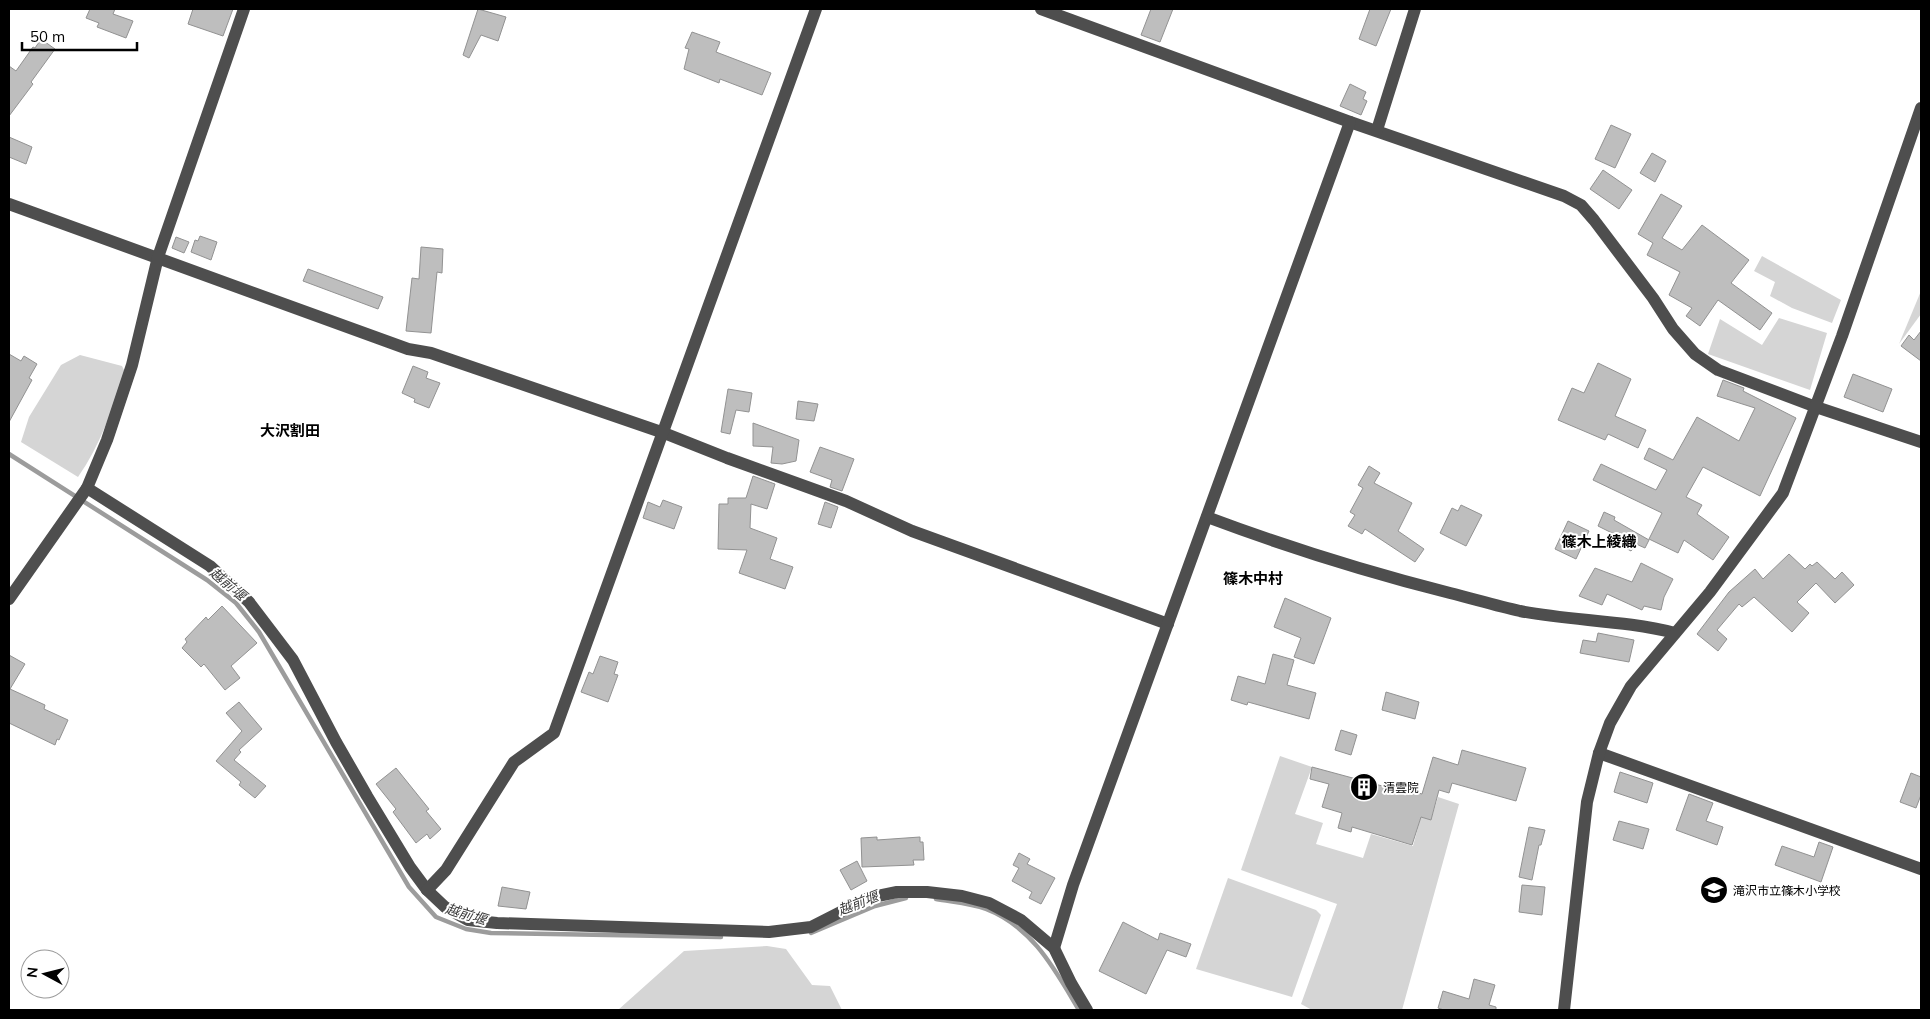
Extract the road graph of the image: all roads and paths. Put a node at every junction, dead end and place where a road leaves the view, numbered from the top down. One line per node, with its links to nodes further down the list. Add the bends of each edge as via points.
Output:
1 (244, 9): 9 (street)
2 (816, 9): 11 (street)
3 (1041, 9): 6 (street)
4 (1415, 9): 7 (street)
5 (1921, 108): 10 (street)
6 (1350, 122): 7 (street); 14 (street)
7 (1376, 130): 10 (street, via 1564,196 1581,205 1695,354 1718,370)
8 (9, 204): 9 (street)
9 (158, 257): 11 (street, via 408,349 431,353); 13 (street, via 132,365 107,440)
10 (1816, 407): 12 (street); 17 (street, via 1783,492 1710,592)
11 (664, 433): 16 (street, via 846,501 912,531); 20 (street, via 554,733 514,762 446,870)
12 (1921, 442)
13 (82, 496): 15 (street); 20 (street, via 210,566 249,602 294,660 367,796)
14 (1207, 517): 16 (street); 17 (street, via 1287,547 1404,582 1519,611 1644,625)
15 (9, 599)
16 (1168, 624): 21 (street)
17 (1675, 633): 18 (street, via 1631,686 1610,723)
18 (1599, 753): 19 (street); 23 (street, via 1588,802)
19 (1921, 869)
20 (427, 890): 21 (street, via 445,907 468,920 497,924 769,932 811,927 868,898 898,892 927,892 989,903 1021,920)
21 (1054, 948): 22 (street)
22 (1087, 1010)
23 (1564, 1010)

